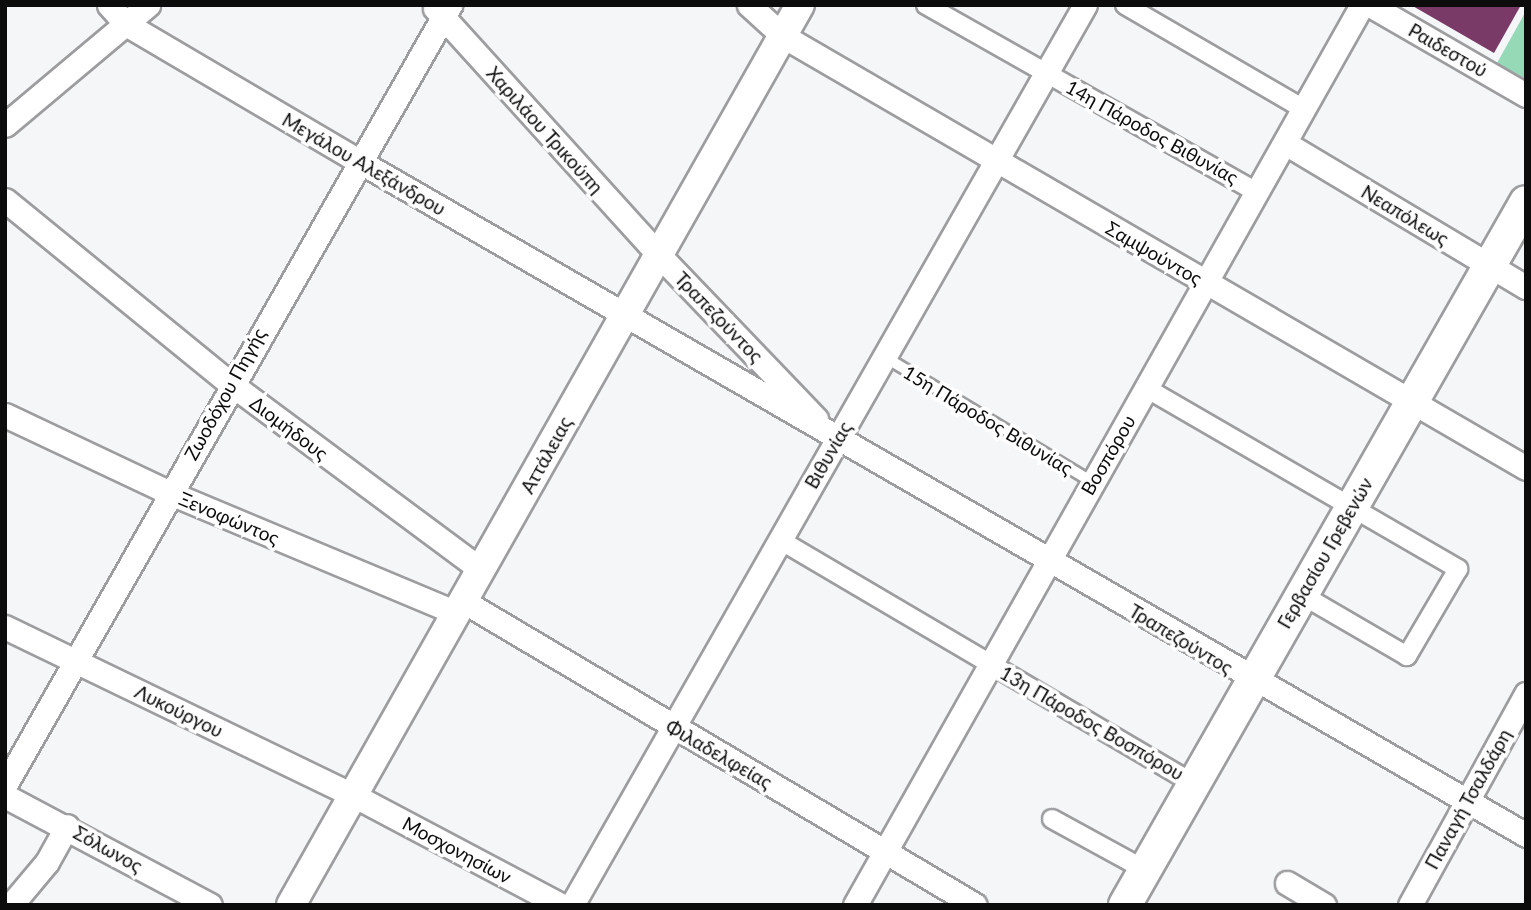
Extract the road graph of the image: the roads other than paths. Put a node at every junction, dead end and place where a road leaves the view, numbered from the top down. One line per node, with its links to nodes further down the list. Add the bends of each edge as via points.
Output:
1 (109, 5): 11 (street, Μεγάλου Αλεξάνδρου)
2 (148, 5): 11 (street)
3 (749, 5): 12 (street, Σαμψούντος)
4 (800, 5): 12 (street, Αττάλειας)
5 (926, 5): 13 (street, 14η Πάροδος Βιθυνίας)
6 (1085, 5): 13 (street, Βιθυνίας)
7 (1125, 5): 15 (street)
8 (1363, 5): 15 (street, Βοσπόρου)
9 (1370, 5): 14 (street, Ραιδεστού)
10 (442, 9): 18 (street, Ζωοδόχου Πηγής); 23 (street, Χαριλάου Τρικούπη)
11 (126, 24): 16 (street); 18 (street, Μεγάλου Αλεξάνδρου)
12 (783, 36): 19 (street, Σαμψούντος); 23 (street, Αττάλειας)
13 (1047, 73): 19 (street, Βιθυνίας); 20 (street, 14η Πάροδος Βιθυνίας)
14 (1526, 95)
15 (1304, 109): 17 (street, Βοσπόρου)
16 (5, 125)
17 (1284, 143): 20 (street, Βοσπόρου); 24 (street, Νεαπόλεως)
18 (357, 160): 27 (street, Μεγάλου Αλεξάνδρου); 29 (street, Ζωοδόχου Πηγής)
19 (996, 162): 25 (street, Σαμψούντος); 28 (street, Βιθυνίας)
20 (1257, 192): 25 (street, Βοσπόρου)
21 (5, 200): 29 (street, Διομήδους)
22 (1526, 202): 24 (main road, Γερβασίου Γρεβενών)
23 (659, 255): 27 (street, Αττάλειας); 33 (street, Τραπεζούντος)
24 (1490, 265): 26 (street, Νεαπόλεως); 31 (main road, Γερβασίου Γρεβενών)
25 (1205, 282): 30 (street, Βοσπόρου); 31 (street, Σαμψούντος)
26 (1526, 287)
27 (625, 316): 33 (street, Τραπεζούντος); 40 (street, Αττάλειας)
28 (885, 357): 33 (street, Βιθυνίας); 35 (lane, 15η Πάροδος Βιθυνίας)
29 (231, 384): 36 (street, Ζωοδόχου Πηγής); 40 (street, Διομήδους)
30 (1146, 388): 35 (street, Βοσπόρου); 37 (street)
31 (1411, 402): 34 (street, Σαμψούντος); 37 (main road, Γερβασίου Γρεβενών)
32 (5, 415): 36 (street, Ξενοφώντος)
33 (837, 440): 38 (street, Βιθυνίας); 39 (street, Τραπεζούντος)
34 (1526, 468)
35 (1092, 482): 39 (street, Βοσπόρου)
36 (170, 493): 42 (street, Ξενοφώντος); 44 (street, Ζωοδόχου Πηγής)
37 (1350, 510): 41 (main road, Γερβασίου Γρεβενών); 41 (street, via 1458,569 1407,656)
38 (780, 540): 45 (street, 13η Πάροδος Βοσπόρου); 48 (street, Βιθυνίας)
39 (1048, 560): 45 (street, Βοσπόρου); 46 (street, Τραπεζούντος)
40 (481, 570): 42 (street, Αττάλειας)
41 (1302, 595): 46 (main road, Γερβασίου Γρεβενών)
42 (460, 607): 48 (street, Φιλαδελφείας); 51 (street, Αττάλειας)
43 (5, 627): 44 (street, Λυκούργου)
44 (75, 662): 50 (street, Ζωοδόχου Πηγής); 51 (street, Λυκούργου)
45 (990, 663): 49 (street, 13η Πάροδος Βοσπόρου); 57 (street, Βοσπόρου)
46 (1252, 681): 49 (main road, Γερβασίου Γρεβενών); 53 (street, Τραπεζούντος)
47 (1526, 694): 53 (street, Παναγή Τσαλδάρη)
48 (673, 728): 57 (street, Φιλαδελφείας); 64 (street, Βιθυνίας)
49 (1194, 783): 58 (main road, Γερβασίου Γρεβενών)
50 (5, 785)
51 (354, 795): 62 (street, Αττάλειας); 63 (street, Μοσχονησίων)
52 (5, 796): 55 (street, Σόλωνος)
53 (1466, 800): 56 (street, Τραπεζούντος); 69 (street, Παναγή Τσαλδάρη)
54 (1052, 819): 58 (street)
55 (66, 826): 60 (street, via 47,862); 61 (street, Σόλωνος)
56 (1526, 835)
57 (885, 848): 65 (street, Βοσπόρου); 66 (street, Φιλαδελφείας)
58 (1144, 870): 67 (main road, Γερβασίου Γρεβενών)
59 (1287, 883): 68 (street)
60 (11, 905)
61 (210, 905)
62 (291, 905)
63 (561, 905)
64 (572, 905)
65 (855, 905)
66 (975, 905)
67 (1125, 905)
68 (1324, 905)
69 (1410, 905)

